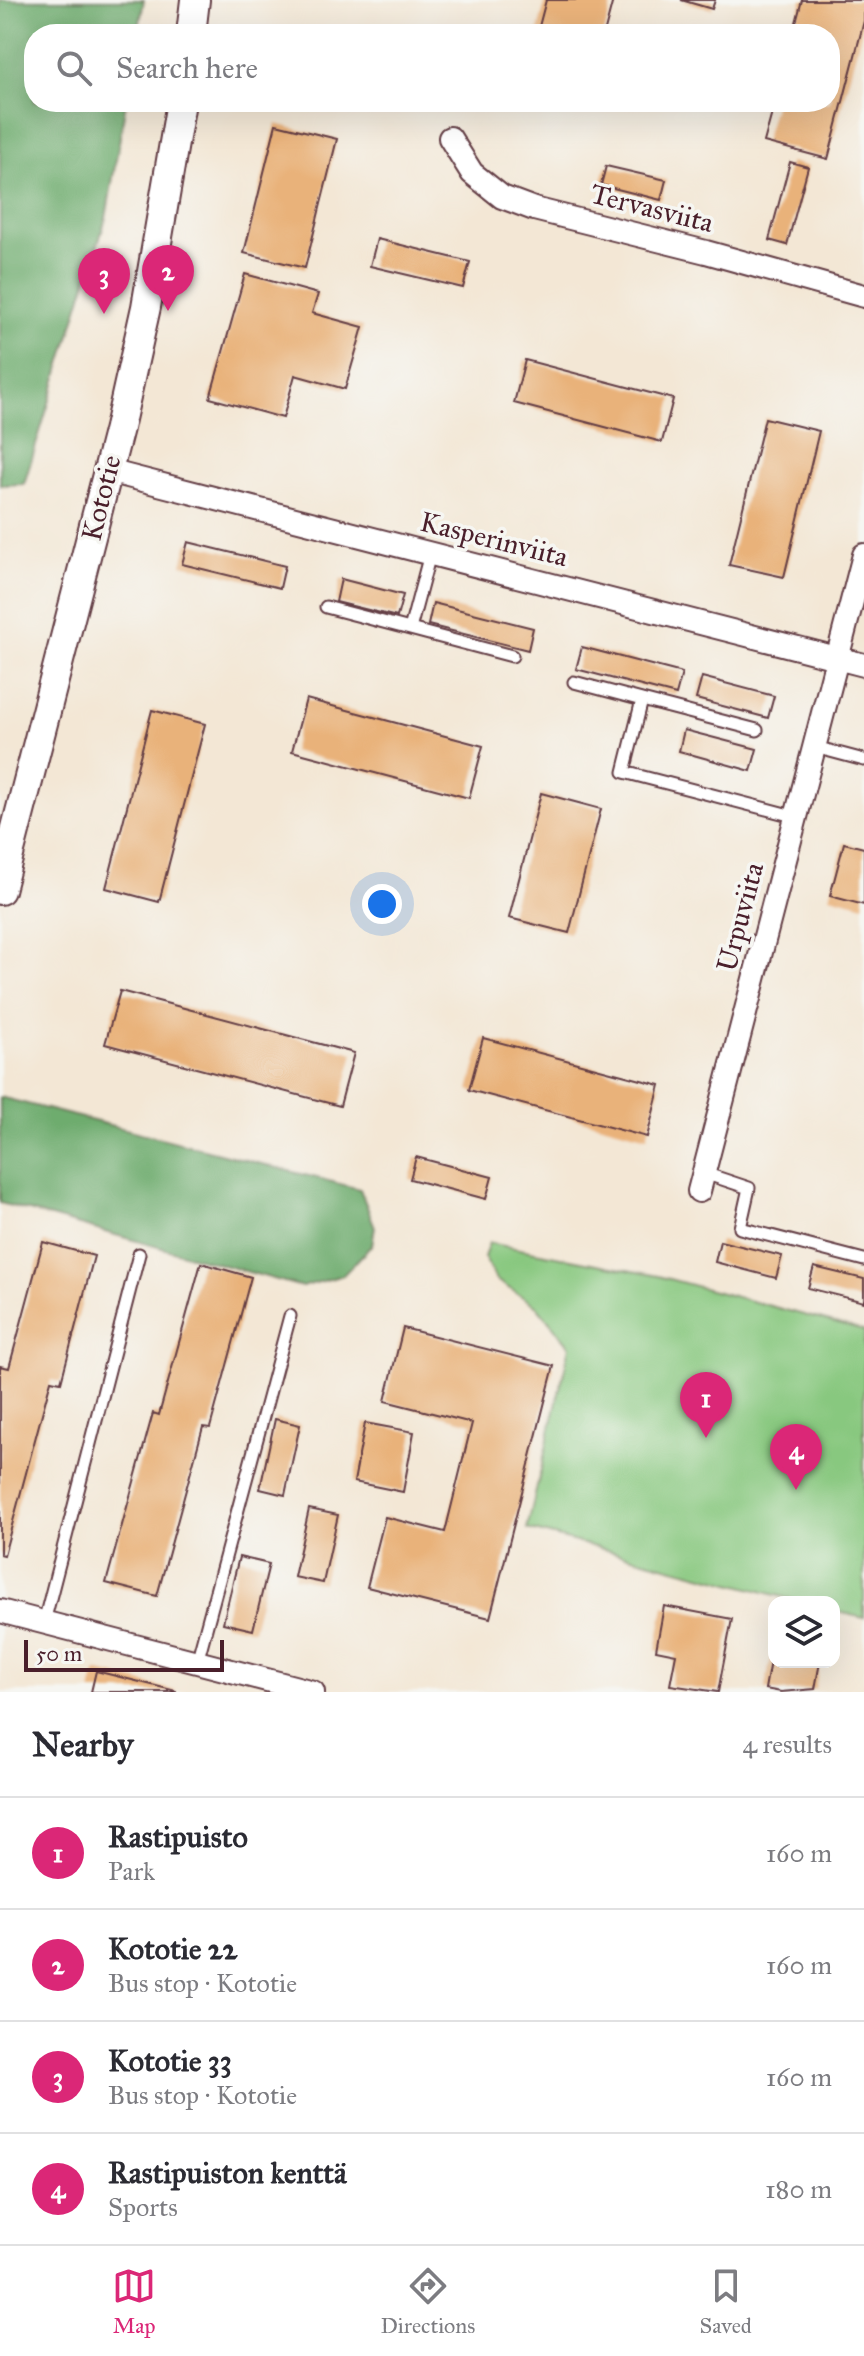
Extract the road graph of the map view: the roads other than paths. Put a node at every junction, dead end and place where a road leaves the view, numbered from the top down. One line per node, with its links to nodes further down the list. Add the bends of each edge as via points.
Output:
1 (195, 0): 2 (street)
2 (192, 24)
3 (179, 112): 6 (street, Kototie, via 146,307)
4 (450, 138): 5 (street, Tervasviita, via 472,173 502,197)
5 (864, 296)
6 (108, 471): 7 (street, Kasperinviita); 20 (street, Kototie)
7 (430, 554): 10 (lane); 12 (street, Kasperinviita)
8 (864, 555): 12 (street)
9 (326, 607): 10 (lane)
10 (410, 629): 11 (lane)
11 (512, 656)
12 (838, 658): 13 (street, Kasperinviita); 17 (street, Urpuviita)
13 (864, 665)
14 (574, 682): 15 (lane)
15 (642, 700): 16 (lane); 19 (lane, via 624,772)
16 (757, 730)
17 (815, 747): 18 (lane); 19 (street, Urpuviita)
18 (864, 760)
19 (797, 817): 21 (street, Urpuviita)
20 (0, 890)
21 (701, 1182): 23 (lane, via 749,1188 740,1228)
22 (139, 1254): 26 (lane)
23 (864, 1260)
24 (290, 1316): 27 (lane)
25 (0, 1611): 26 (street)
26 (44, 1622): 27 (street)
27 (197, 1662): 28 (street)
28 (313, 1692)

